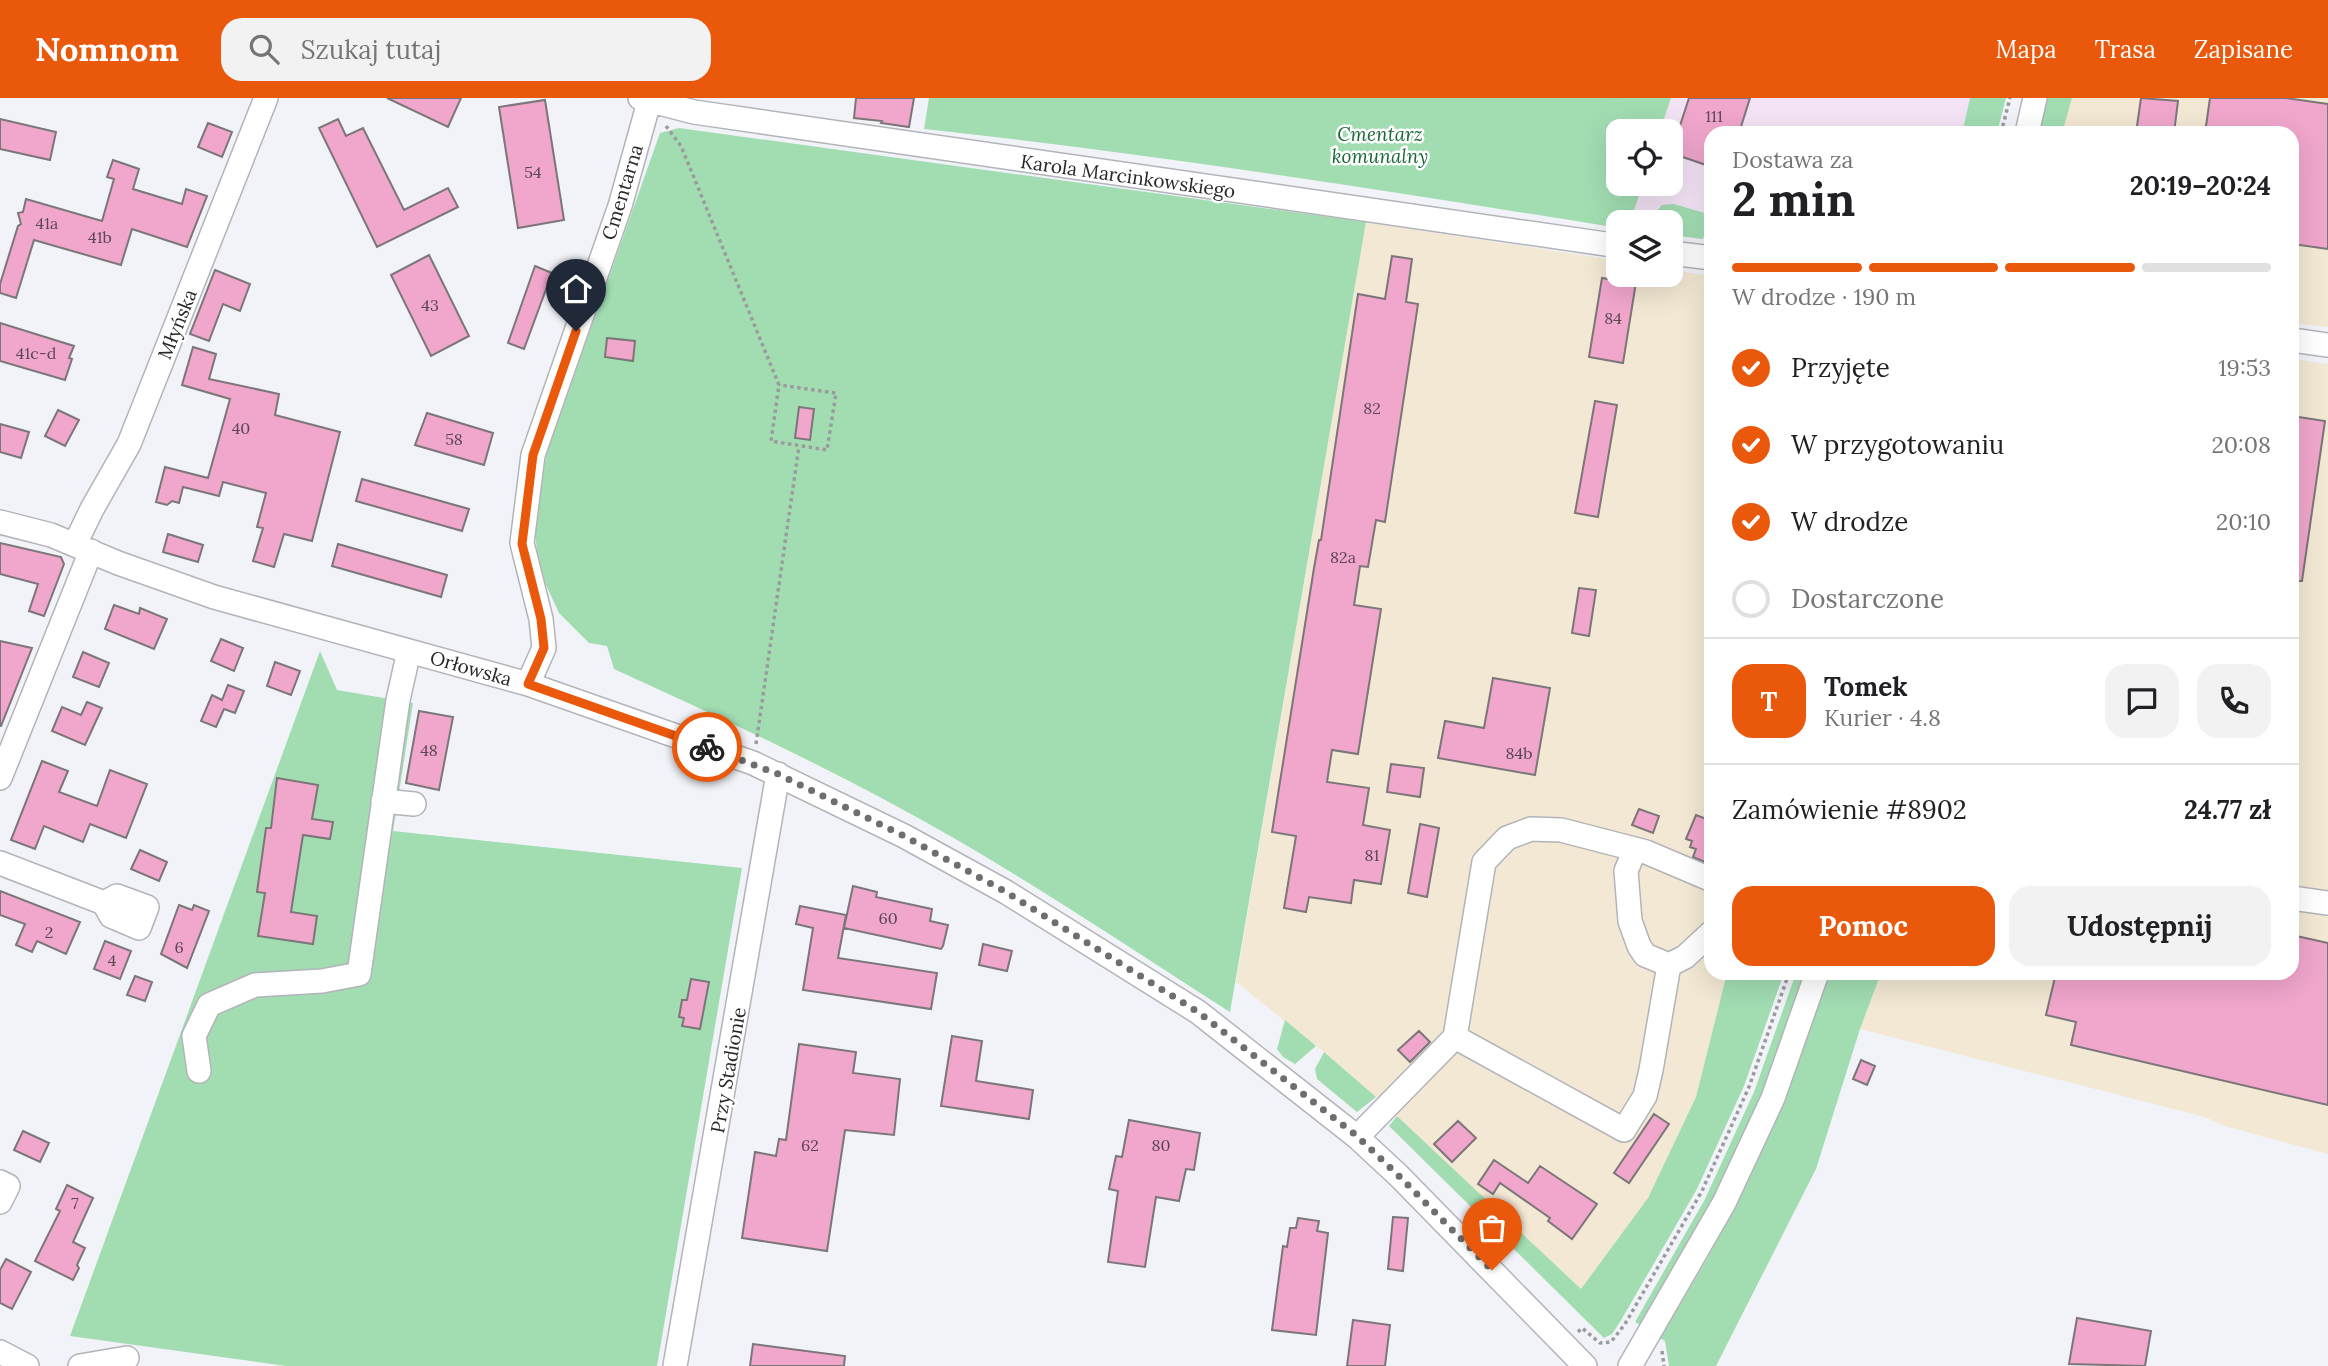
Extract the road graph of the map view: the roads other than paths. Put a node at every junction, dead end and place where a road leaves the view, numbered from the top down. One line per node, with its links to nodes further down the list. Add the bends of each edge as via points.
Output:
1 (266, 98): 11 (street, Młyńska, via 129,444 92,509)
2 (2035, 98): 4 (street)
3 (644, 100): 5 (street, Karola Marcinkowskiego, via 694,112); 13 (street, Cmentarna, via 620,206 533,455 522,544 544,648)
4 (2029, 126)
5 (1606, 244)
6 (1683, 254): 7 (street)
7 (1704, 257)
8 (2299, 341): 9 (street)
9 (2328, 345)
10 (0, 523): 11 (street, Orłowska)
11 (83, 548): 12 (street, Orłowska, via 214,597); 15 (street, Młyńska)
12 (409, 650): 13 (street, Orłowska); 16 (street)
13 (528, 684): 14 (street, Orłowska)
14 (778, 774): 29 (street, Orłowska, via 916,842 1097,948 1198,1012); 36 (street, Przy Stadionie)
15 (0, 778)
16 (383, 801): 17 (street); 28 (street, via 359,974 255,985 209,1005 194,1036)
17 (414, 804)
18 (1635, 849): 20 (street); 25 (street, via 1626,871 1630,921 1645,955); 27 (street, via 1562,830 1531,829 1507,838 1484,862)
19 (0, 863): 22 (street)
20 (1704, 877)
21 (2299, 899): 23 (street)
22 (104, 903)
23 (2328, 903)
24 (1704, 939): 25 (street)
25 (1669, 965): 27 (street, via 1645,1096 1624,1130)
26 (1814, 980): 38 (street, via 1773,1098 1724,1203)
27 (1455, 1037): 29 (street)
28 (199, 1071)
29 (1357, 1136): 37 (street, Orłowska)
30 (0, 1182): 31 (street, via 8,1186)
31 (0, 1202)
32 (0, 1352): 34 (street)
33 (127, 1358): 35 (street)
34 (27, 1366)
35 (80, 1366)
36 (675, 1366)
37 (1585, 1366)
38 (1630, 1366)

